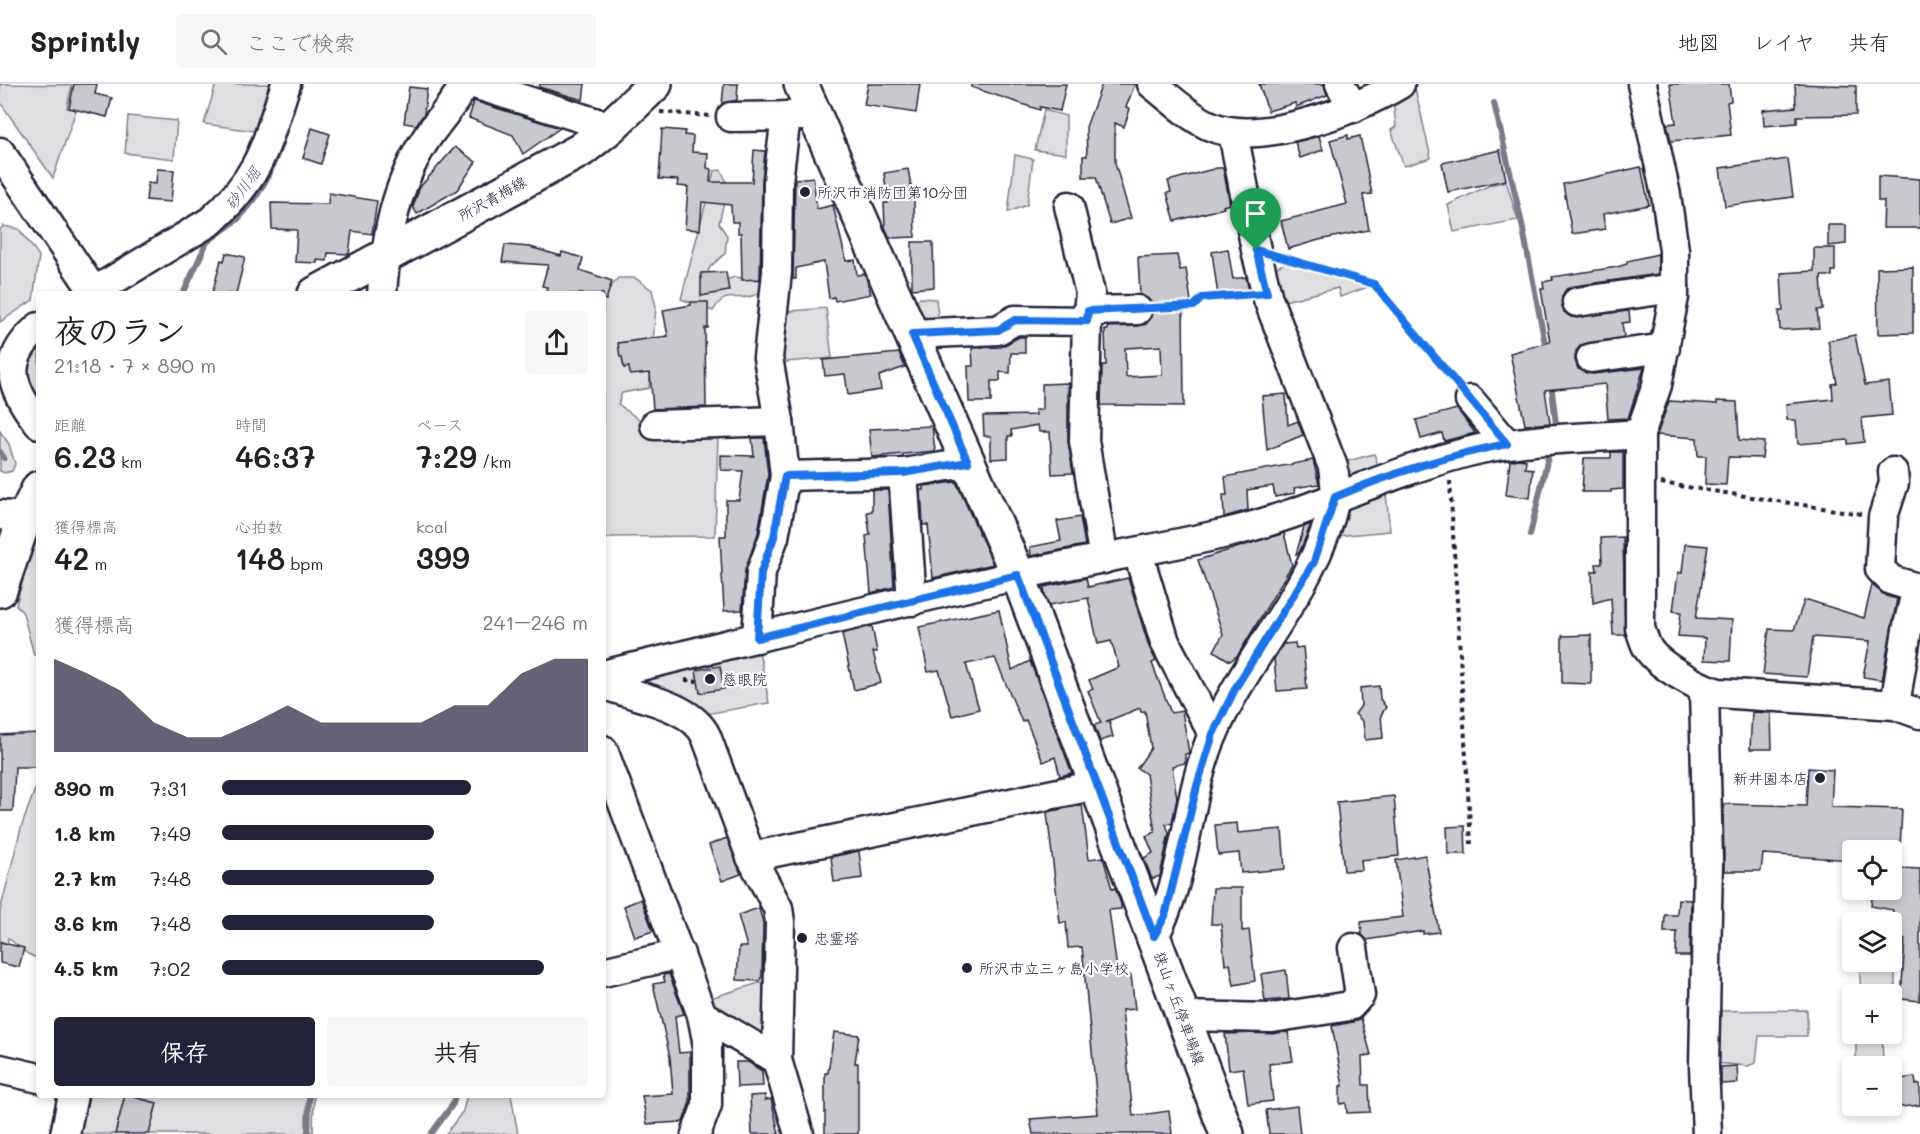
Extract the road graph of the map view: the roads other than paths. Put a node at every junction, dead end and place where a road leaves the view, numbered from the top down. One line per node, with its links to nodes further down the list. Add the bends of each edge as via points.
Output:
1 (286, 84): 19 (street, via 261,159 246,186 229,205 211,221)
2 (465, 84): 16 (street, via 408,171 393,206)
3 (474, 84): 12 (street)
4 (801, 84): 10 (main road, 狭山ヶ丘停車場線)
5 (1152, 84): 13 (street, via 1190,114)
6 (1400, 84): 9 (street, via 1374,99)
7 (1642, 84): 17 (street, via 1666,195 1674,250)
8 (650, 89): 12 (main road, 所沢青梅線)
9 (1346, 96): 13 (street, via 1274,131)
10 (801, 116): 11 (street); 26 (main road, 狭山ヶ丘停車場線); 31 (street, via 778,181 777,272 768,358)
11 (731, 117)
12 (610, 127): 16 (main road, 所沢青梅線, via 581,150)
13 (1233, 133): 40 (street, via 1267,293 1333,467)
14 (0, 152): 18 (street)
15 (1069, 206): 24 (street, via 1090,293)
16 (384, 257): 20 (main road, 所沢青梅線); 21 (street)
17 (1674, 288): 22 (street); 27 (street)
18 (91, 291)
19 (95, 291)
20 (321, 291)
21 (382, 291)
22 (1577, 302)
23 (1137, 310): 24 (street)
24 (1088, 316): 26 (street, via 1015,320 998,330); 43 (street, via 1084,441)
25 (36, 329): 30 (street, via 23,340 14,358 13,376)
26 (912, 334): 35 (main road, 狭山ヶ丘停車場線)
27 (1665, 348): 28 (street); 33 (street)
28 (1591, 358)
29 (1470, 400): 34 (street)
30 (36, 420)
31 (779, 421): 32 (street); 38 (street)
32 (655, 425)
33 (1640, 434): 34 (street); 51 (street, via 1640,628 1647,648)
34 (1507, 444): 40 (street)
35 (968, 462): 37 (street); 44 (main road, 狭山ヶ丘停車場線)
36 (1893, 472): 45 (street, via 1894,483 1883,517 1880,569 1891,580)
37 (903, 473): 38 (street); 47 (street)
38 (785, 476): 48 (street, via 774,537 761,572)
39 (36, 491): 41 (main road)
40 (1335, 497): 42 (street, via 1233,531); 53 (street, via 1314,562 1236,687)
41 (13, 516): 46 (main road)
42 (1138, 553): 43 (street); 53 (street, via 1165,642)
43 (1104, 559): 44 (street)
44 (1018, 575): 47 (street); 55 (main road, 狭山ヶ丘停車場線)
45 (1919, 588): 52 (street, via 1907,630)
46 (0, 590)
47 (912, 601): 48 (street)
48 (757, 638): 49 (street)
49 (606, 674)
50 (606, 685): 56 (street, via 687,714 702,727)
51 (1704, 690): 52 (street); 71 (street)
52 (1907, 709)
53 (1213, 734): 57 (street, via 1165,916)
54 (606, 758): 59 (street)
55 (1097, 785): 56 (street); 57 (main road, 狭山ヶ丘停車場線)
56 (751, 856): 63 (street, via 778,908 780,921)
57 (1154, 936): 62 (main road, 狭山ヶ丘停車場線)
58 (1353, 948): 62 (street, via 1359,995 1350,1006 1272,1018)
59 (680, 954): 60 (street); 61 (street)
60 (606, 971)
61 (702, 1015): 63 (street); 68 (street, via 707,1040 707,1105)
62 (1184, 1016): 70 (main road, 狭山ヶ丘停車場線)
63 (777, 1060): 69 (street)
64 (0, 1069): 65 (street)
65 (36, 1077)
66 (72, 1098): 67 (street)
67 (65, 1134)
68 (696, 1134)
69 (799, 1134)
70 (1227, 1134)
71 (1707, 1134)

